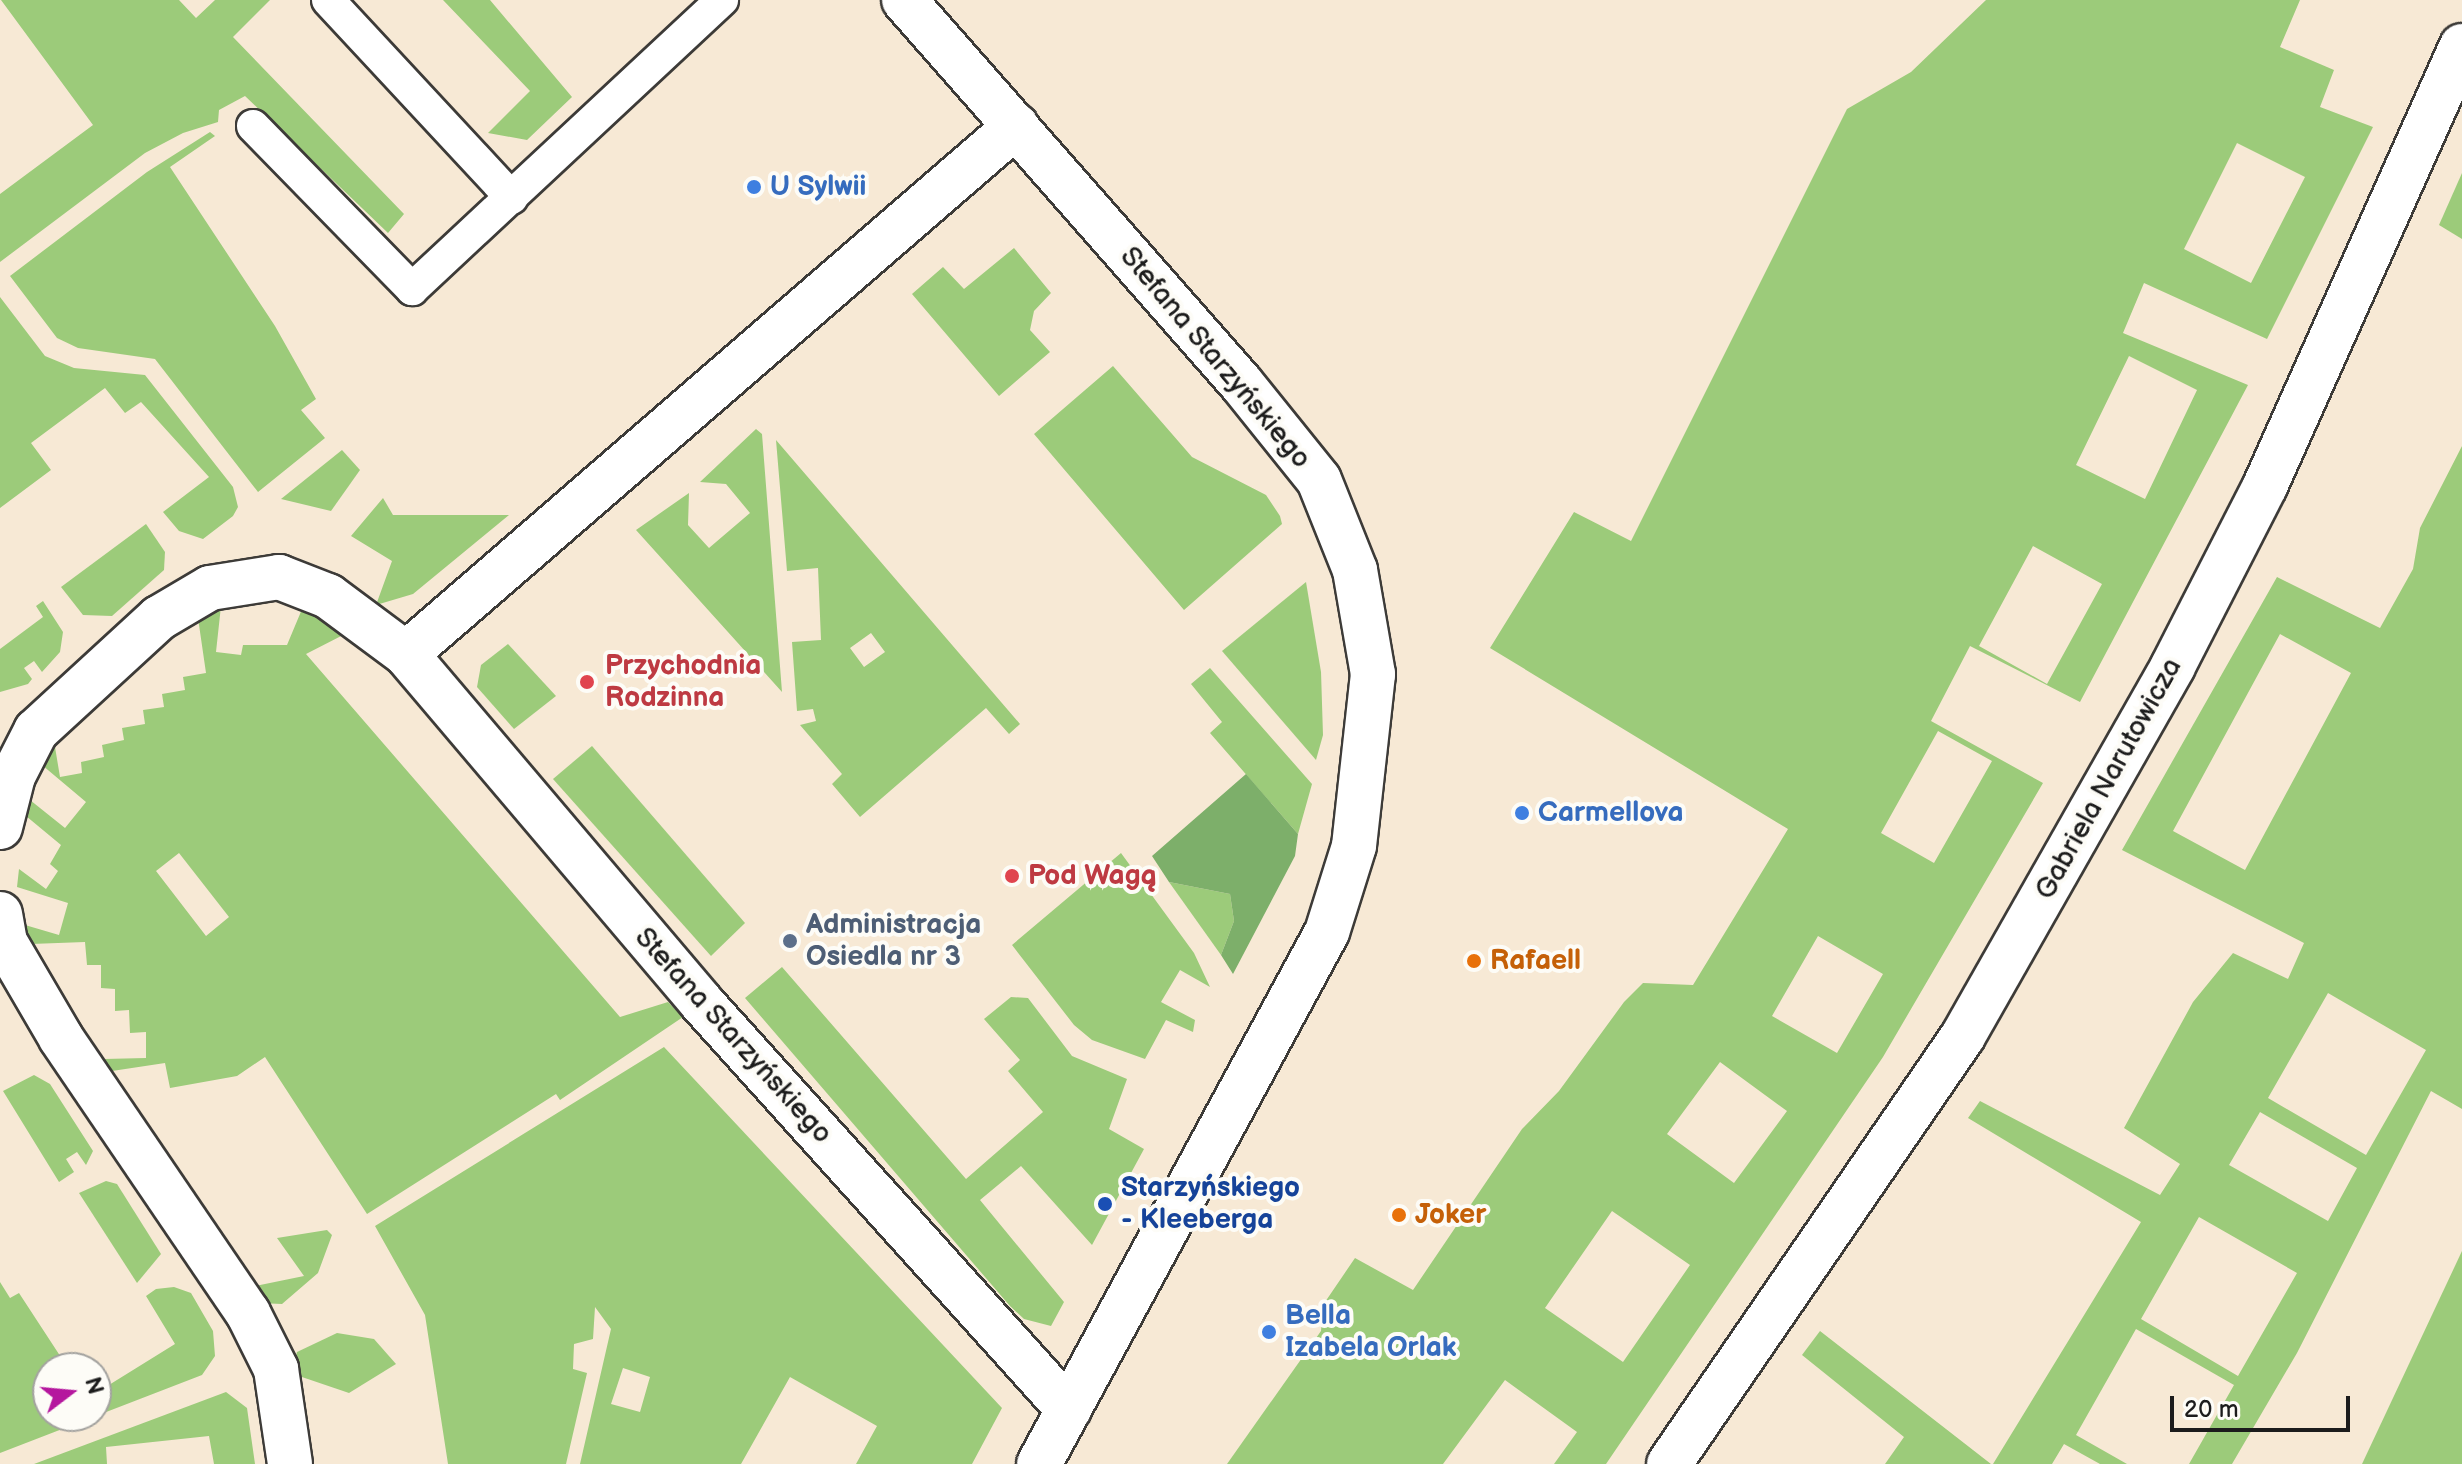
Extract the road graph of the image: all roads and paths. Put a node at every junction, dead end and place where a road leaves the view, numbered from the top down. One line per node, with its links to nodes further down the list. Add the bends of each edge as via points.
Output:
1 (328, 0): 7 (lane)
2 (722, 0): 7 (lane)
3 (904, 0): 6 (street, Stefana Starzyńskiego)
4 (2462, 46): 14 (street, Gabriela Narutowicza, via 2265,486 2151,706 1963,1036)
5 (253, 126): 7 (lane, via 412,289)
6 (1016, 126): 8 (street); 11 (street, Stefana Starzyńskiego, via 1319,480 1355,570 1373,674 1354,846 1327,932)
7 (512, 198)
8 (406, 654): 9 (street, Stefana Starzyńskiego, via 328,596 279,577 210,588 159,618 36,731 13,776); 11 (street, Stefana Starzyńskiego, via 693,993)
9 (0, 827)
10 (0, 914): 12 (street, via 5,942 61,1038 248,1313 276,1369)
11 (1069, 1410): 13 (street, Stefana Starzyńskiego)
12 (290, 1464)
13 (1039, 1464)
14 (1669, 1464)

